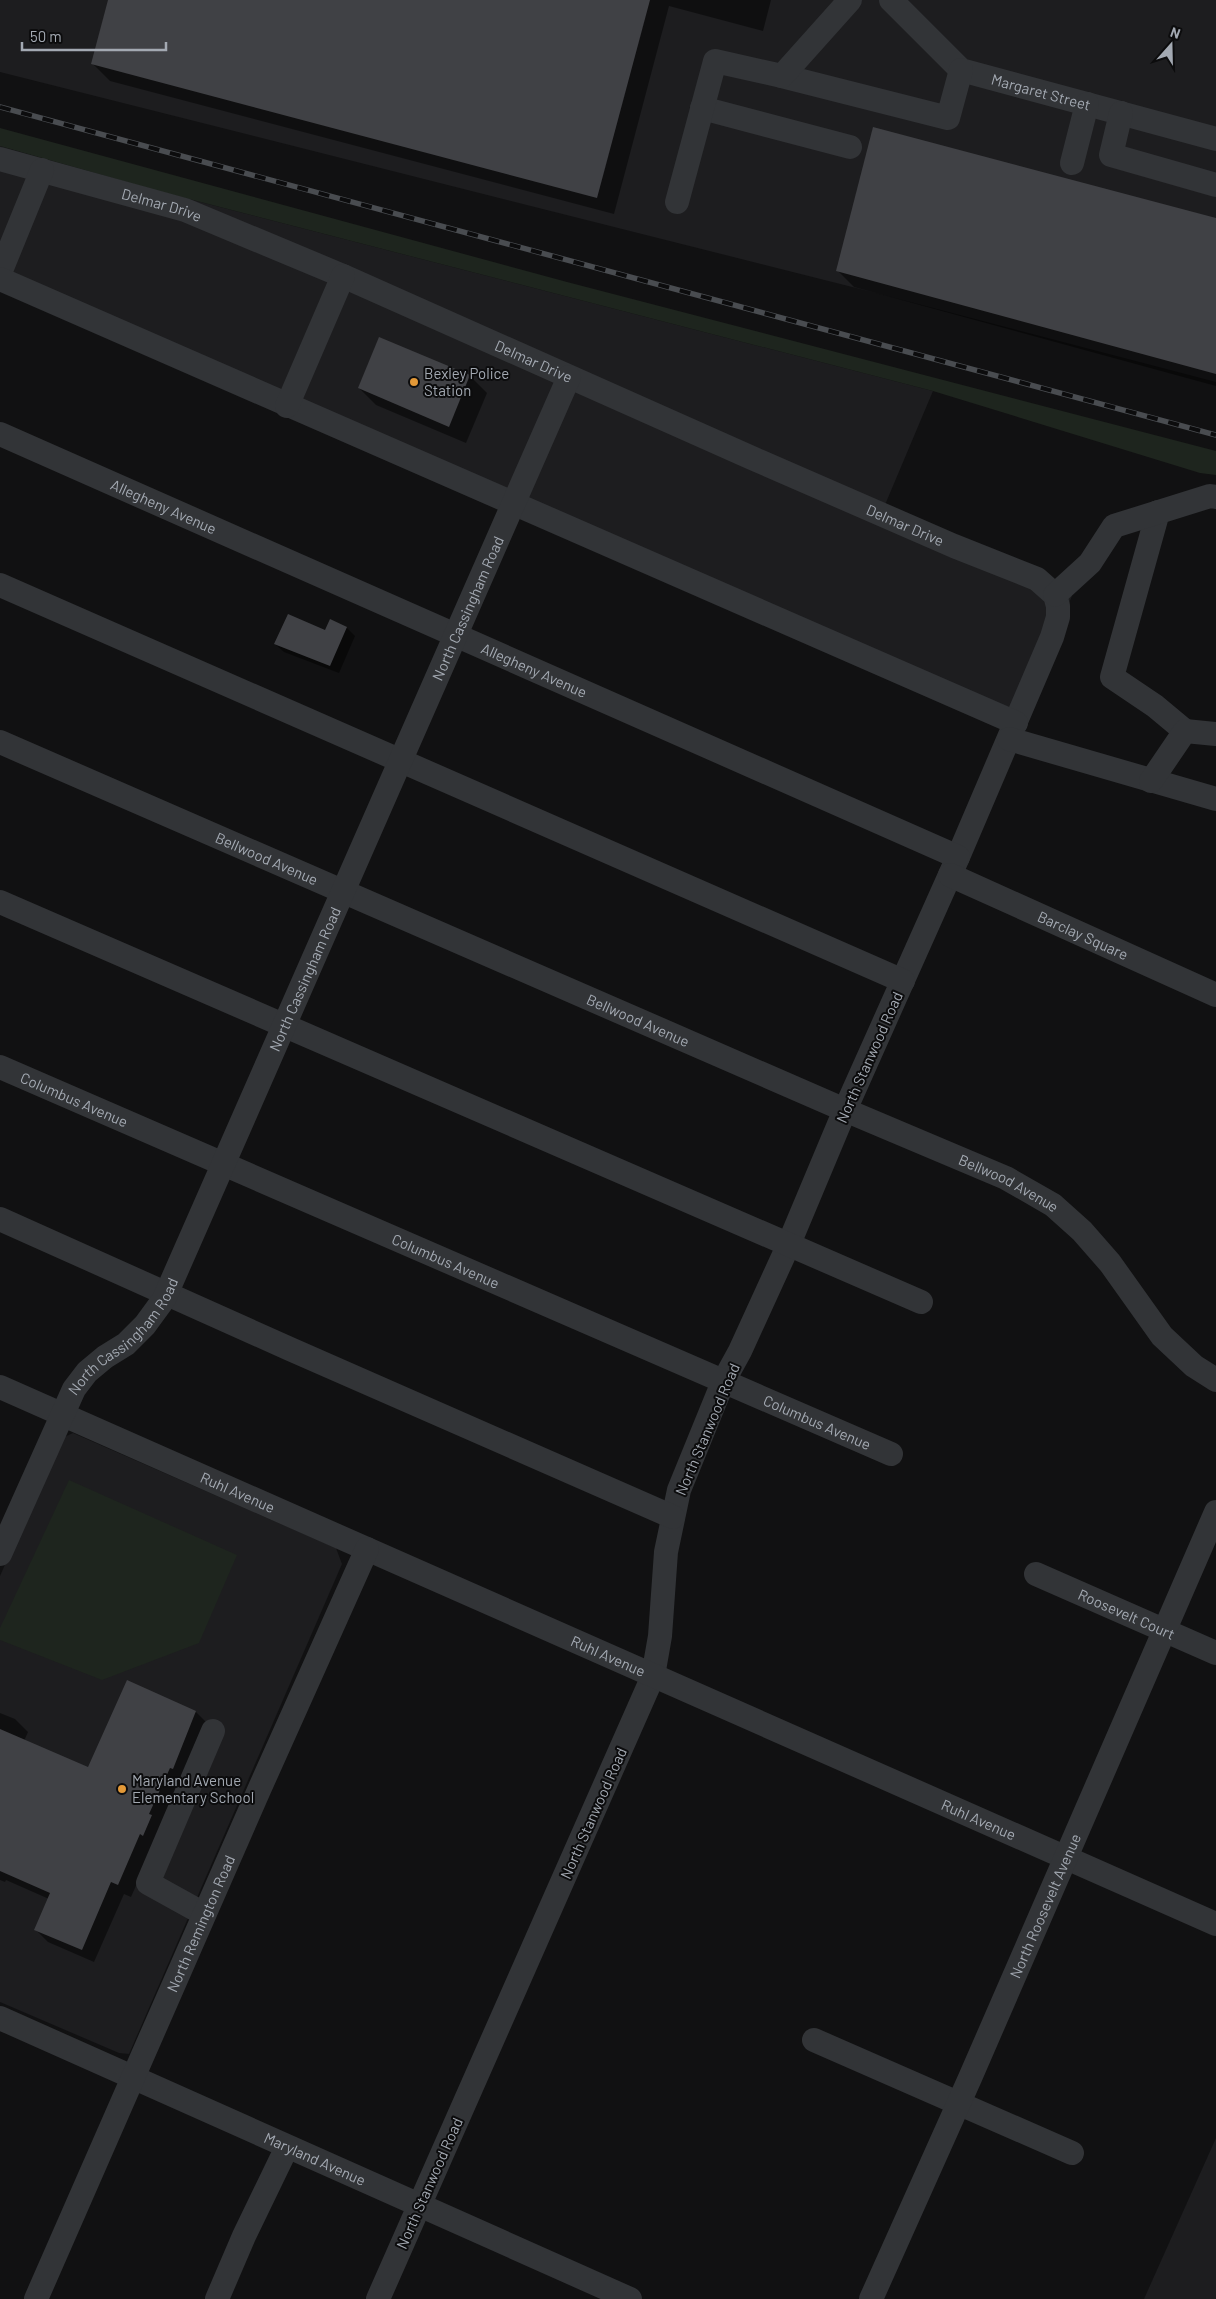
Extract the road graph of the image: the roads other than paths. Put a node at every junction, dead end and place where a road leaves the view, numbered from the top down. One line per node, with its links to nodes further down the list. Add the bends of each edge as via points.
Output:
1 (850, 0): 4 (street)
2 (891, 0): 3 (street, Margaret Street)
3 (961, 70): 4 (street, via 948,118); 5 (street, Margaret Street)
4 (782, 76): 6 (street, via 715,61)
5 (1087, 104): 7 (street, Margaret Street); 11 (street)
6 (702, 108): 9 (street); 14 (street)
7 (1121, 113): 8 (street, Margaret Street); 13 (street, via 1111,155)
8 (1216, 139)
9 (850, 147)
10 (0, 159): 12 (street, Delmar Drive)
11 (1072, 163)
12 (42, 170): 15 (street); 16 (street, Delmar Drive, via 185,210)
13 (1216, 185)
14 (677, 202)
15 (1, 267): 18 (street)
16 (343, 276): 17 (street, Delmar Drive); 18 (street)
17 (569, 377): 21 (street, North Cassingham Road); 24 (street, Delmar Drive, via 1037,580)
18 (288, 406): 21 (street)
19 (0, 434): 25 (street, Allegheny Avenue)
20 (1216, 497): 22 (street)
21 (513, 504): 25 (street, North Cassingham Road); 26 (street)
22 (1158, 512): 24 (street, via 1114,526 1090,563); 27 (street, via 1112,677)
23 (0, 585): 30 (street)
24 (1055, 595): 26 (street, North Stanwood Road, via 1058,617 1052,637)
25 (455, 635): 30 (street, North Cassingham Road); 33 (street, Allegheny Avenue)
26 (1012, 731): 31 (street); 33 (street, North Stanwood Road)
27 (1186, 731): 28 (street); 31 (street)
28 (1216, 734)
29 (0, 742): 34 (street, Bellwood Avenue)
30 (400, 759): 34 (street, North Cassingham Road); 36 (street)
31 (1151, 781): 32 (street)
32 (1216, 799)
33 (954, 866): 36 (street, North Stanwood Road); 37 (street, Barclay Square)
34 (342, 890): 38 (street, North Cassingham Road); 40 (street, Bellwood Avenue)
35 (0, 902): 38 (street)
36 (902, 981): 40 (street, North Stanwood Road)
37 (1216, 995)
38 (283, 1026): 41 (street, North Cassingham Road); 43 (street)
39 (0, 1067): 41 (street, Columbus Avenue)
40 (845, 1110): 43 (street, North Stanwood Road); 46 (street, Bellwood Avenue, via 1006,1178 1053,1204 1110,1263 1162,1336 1194,1366)
41 (222, 1164): 44 (street, North Cassingham Road); 47 (street, Columbus Avenue)
42 (0, 1219): 44 (street)
43 (789, 1244): 45 (street); 47 (street, North Stanwood Road)
44 (166, 1292): 49 (street, North Cassingham Road, via 145,1325 126,1344 87,1372); 52 (street)
45 (921, 1302)
46 (1216, 1380)
47 (723, 1382): 50 (street, Columbus Avenue); 52 (street, North Stanwood Road, via 680,1490)
48 (0, 1387): 49 (street, Ruhl Avenue)
49 (61, 1414): 53 (street, Ruhl Avenue); 54 (street, North Cassingham Road)
50 (891, 1454)
51 (1216, 1512): 56 (street, North Roosevelt Avenue)
52 (673, 1517): 58 (street, North Stanwood Road, via 666,1552 660,1636)
53 (367, 1550): 58 (street, Ruhl Avenue); 61 (street, North Remington Road)
54 (0, 1554)
55 (1036, 1574): 56 (street, Roosevelt Court)
56 (1164, 1630): 57 (street, Roosevelt Court); 60 (street, North Roosevelt Avenue)
57 (1216, 1653)
58 (653, 1676): 60 (street, Ruhl Avenue); 69 (street, North Stanwood Road)
59 (213, 1731): 61 (street, via 148,1883)
60 (1065, 1858): 62 (street, Ruhl Avenue); 66 (street, North Roosevelt Avenue)
61 (204, 1914): 65 (street, North Remington Road)
62 (1216, 1924)
63 (0, 2018): 65 (street, Maryland Avenue)
64 (814, 2040): 66 (street)
65 (134, 2077): 67 (street, Maryland Avenue); 70 (street, North Remington Road)
66 (959, 2103): 68 (street); 74 (street, North Roosevelt Avenue)
67 (288, 2147): 69 (street, Maryland Avenue); 71 (street)
68 (1072, 2153)
69 (420, 2205): 72 (street, North Stanwood Road); 73 (street, Maryland Avenue)
70 (36, 2299)
71 (217, 2299)
72 (378, 2299)
73 (630, 2299)
74 (871, 2299)

